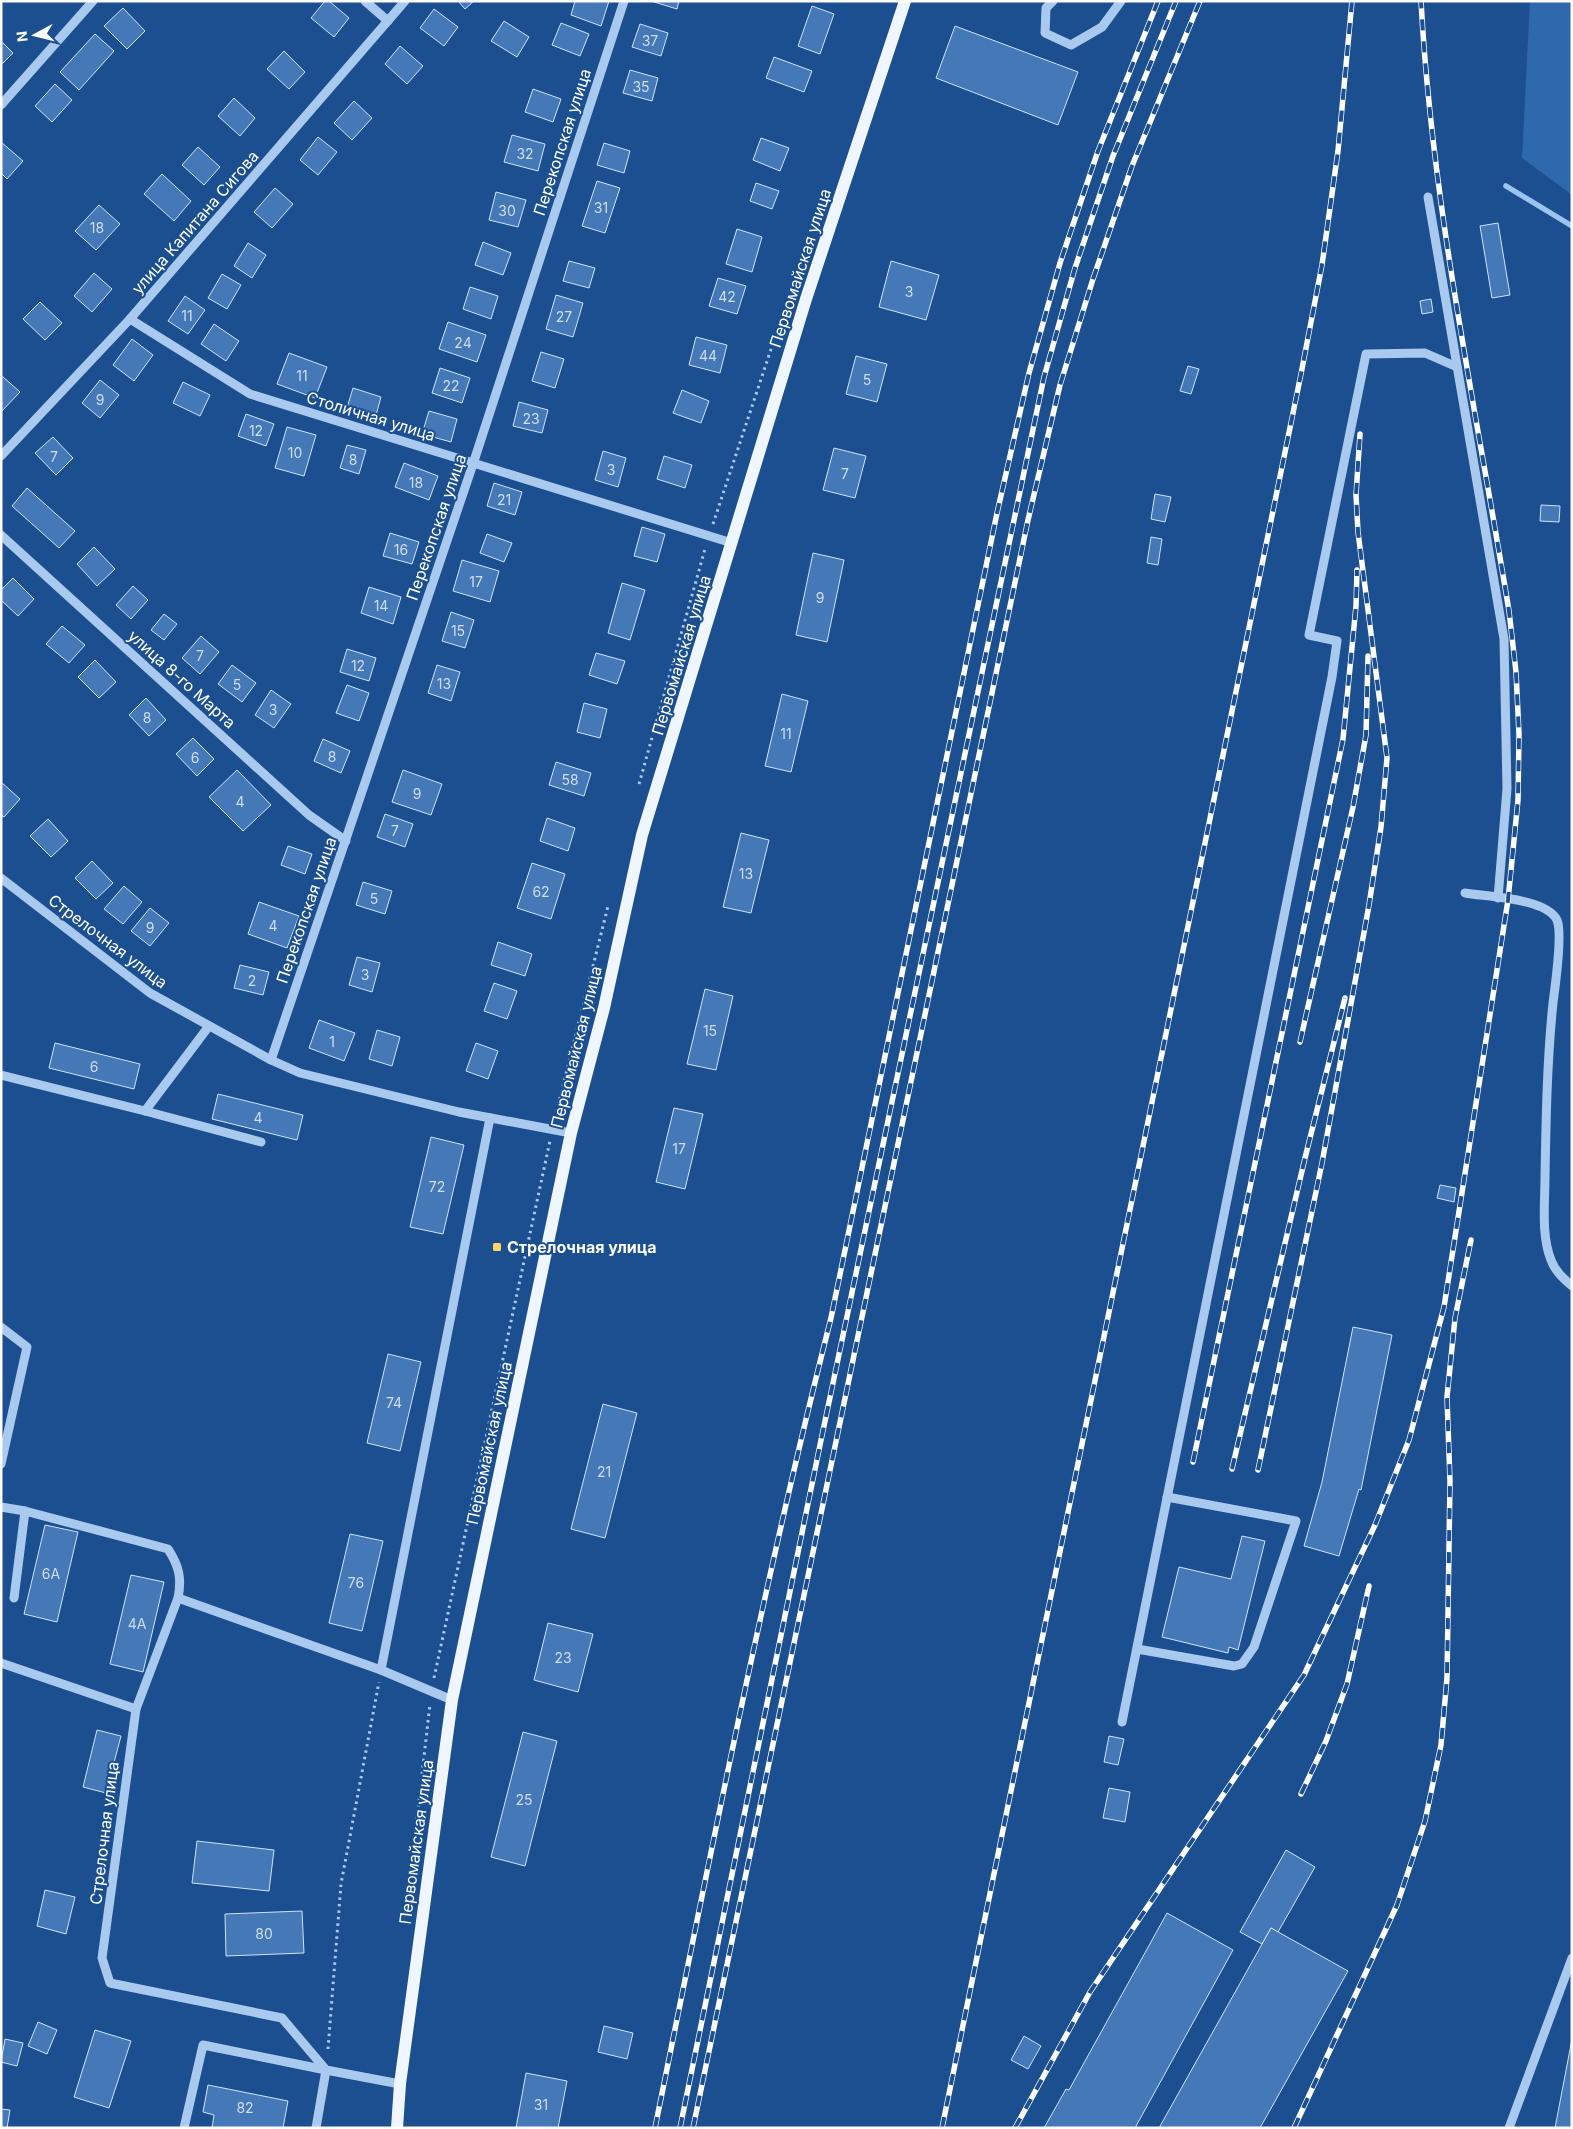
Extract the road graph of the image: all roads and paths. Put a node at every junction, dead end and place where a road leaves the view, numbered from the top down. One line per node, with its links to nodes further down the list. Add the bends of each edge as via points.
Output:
1 (93, 1): 9 (street)
2 (365, 1): 8 (street)
3 (405, 1): 8 (street, улица Капитана Сигова)
4 (624, 1): 14 (street, Перекопская улица)
5 (905, 1): 16 (main road, Первомайская улица, via 806,298)
6 (1053, 1): 7 (street, via 1046,8 1045,33 1071,45 1102,28)
7 (1121, 1)
8 (388, 21): 11 (street, улица Капитана Сигова)
9 (1, 105)
10 (1428, 197): 12 (street)
11 (130, 319): 13 (street, улица Капитана Сигова); 14 (street, Столичная улица, via 250,394)
12 (1457, 367): 20 (street, via 1504,639 1507,789); 31 (street, via 1425,353 1366,354 1309,635 1337,641 1332,676)
13 (1, 456)
14 (473, 464): 16 (street, Столичная улица); 17 (street, Перекопская улица)
15 (1, 535): 17 (street, улица 8-го Марта, via 309,814)
16 (732, 544): 26 (main road, Первомайская улица, via 642,835 604,1008)
17 (346, 840): 22 (street, Перекопская улица)
18 (1, 878): 21 (street, Стрелочная улица, via 150,993)
19 (1465, 893): 20 (street)
20 (1498, 898): 28 (street, via 1544,907 1557,920 1558,951 1546,1089 1545,1208 1551,1259 1560,1276)
21 (210, 1026): 22 (street, Стрелочная улица); 24 (street)
22 (271, 1060): 25 (street, Стрелочная улица, via 300,1073)
23 (1, 1075): 24 (street)
24 (144, 1111): 27 (street)
25 (490, 1118): 26 (street, Стрелочная улица); 38 (street)
26 (571, 1133): 39 (main road, Первомайская улица)
27 (261, 1142)
28 (1572, 1286)
29 (1, 1327): 30 (street, via 27,1347)
30 (1, 1464)
31 (1167, 1497): 36 (street); 36 (street, via 1296,1521 1254,1646 1242,1664 1234,1666)
32 (1, 1507): 33 (street, Стрелочная улица)
33 (25, 1511): 34 (street); 35 (street, Стрелочная улица, via 168,1549 177,1563 181,1581)
34 (14, 1598)
35 (178, 1598): 38 (street); 40 (street, Стрелочная улица)
36 (1137, 1648): 41 (street)
37 (1, 1663): 40 (street)
38 (381, 1670): 39 (street); 43 (path, via 341,1884)
39 (452, 1700): 44 (main road, Первомайская улица)
40 (136, 1709): 43 (street, Стрелочная улица, via 102,1958 110,1983 282,2018)
41 (1122, 1722)
42 (1572, 1958): 48 (street)
43 (326, 2070): 44 (street); 45 (street, via 203,2045); 46 (street)
44 (400, 2084): 47 (main road, Первомайская улица)
45 (184, 2128)
46 (316, 2128)
47 (397, 2128)
48 (1509, 2128)

